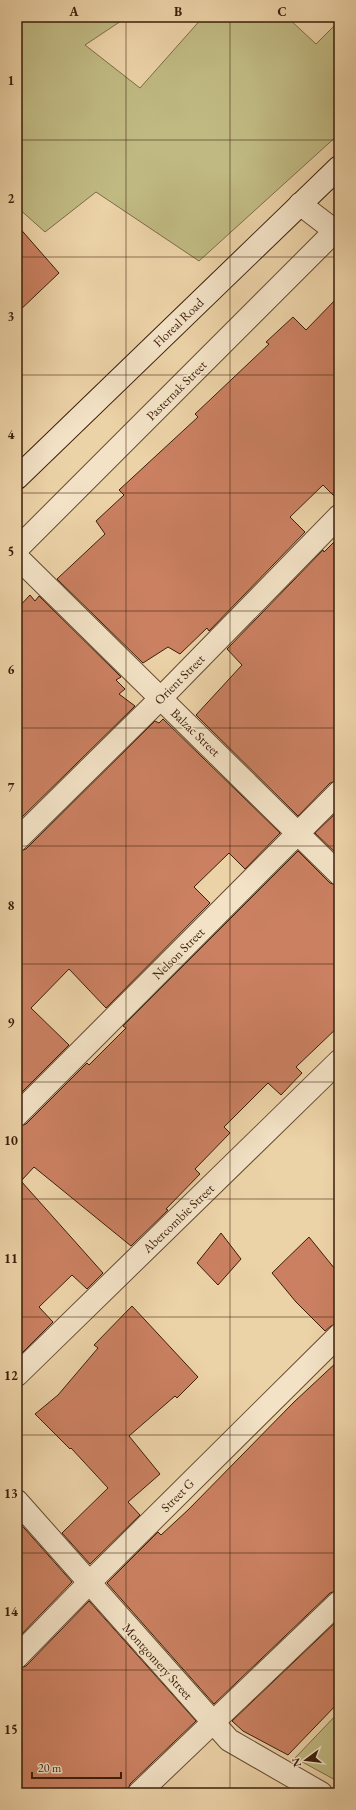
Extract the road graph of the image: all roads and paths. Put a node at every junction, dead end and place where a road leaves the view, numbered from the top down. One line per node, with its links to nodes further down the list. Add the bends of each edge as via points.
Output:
1 (339, 167): 2 (street, Floreal Road)
2 (300, 204): 3 (street); 4 (street, Floreal Road)
3 (337, 233): 6 (street, Pasternak Street)
4 (17, 478)
5 (339, 516): 8 (street, Orient Street)
6 (17, 549)
7 (17, 558): 8 (street, Balzac Street)
8 (161, 698): 10 (street, Balzac Street); 11 (street, Orient Street)
9 (339, 792): 10 (street, Nelson Street)
10 (297, 834): 12 (street, Balzac Street); 14 (street, Nelson Street)
11 (17, 840)
12 (339, 874)
13 (338, 1070): 16 (street, Abercombie Street)
14 (17, 1115)
15 (339, 1335): 18 (street, Street G)
16 (17, 1375)
17 (17, 1501): 18 (street, Montgomery Street)
18 (88, 1583): 20 (street, Street G); 21 (street, Montgomery Street)
19 (339, 1602): 21 (street)
20 (17, 1657)
21 (212, 1721): 22 (street); 23 (street, Montgomery Street, via 229,1740)
22 (139, 1793)
23 (321, 1793)

